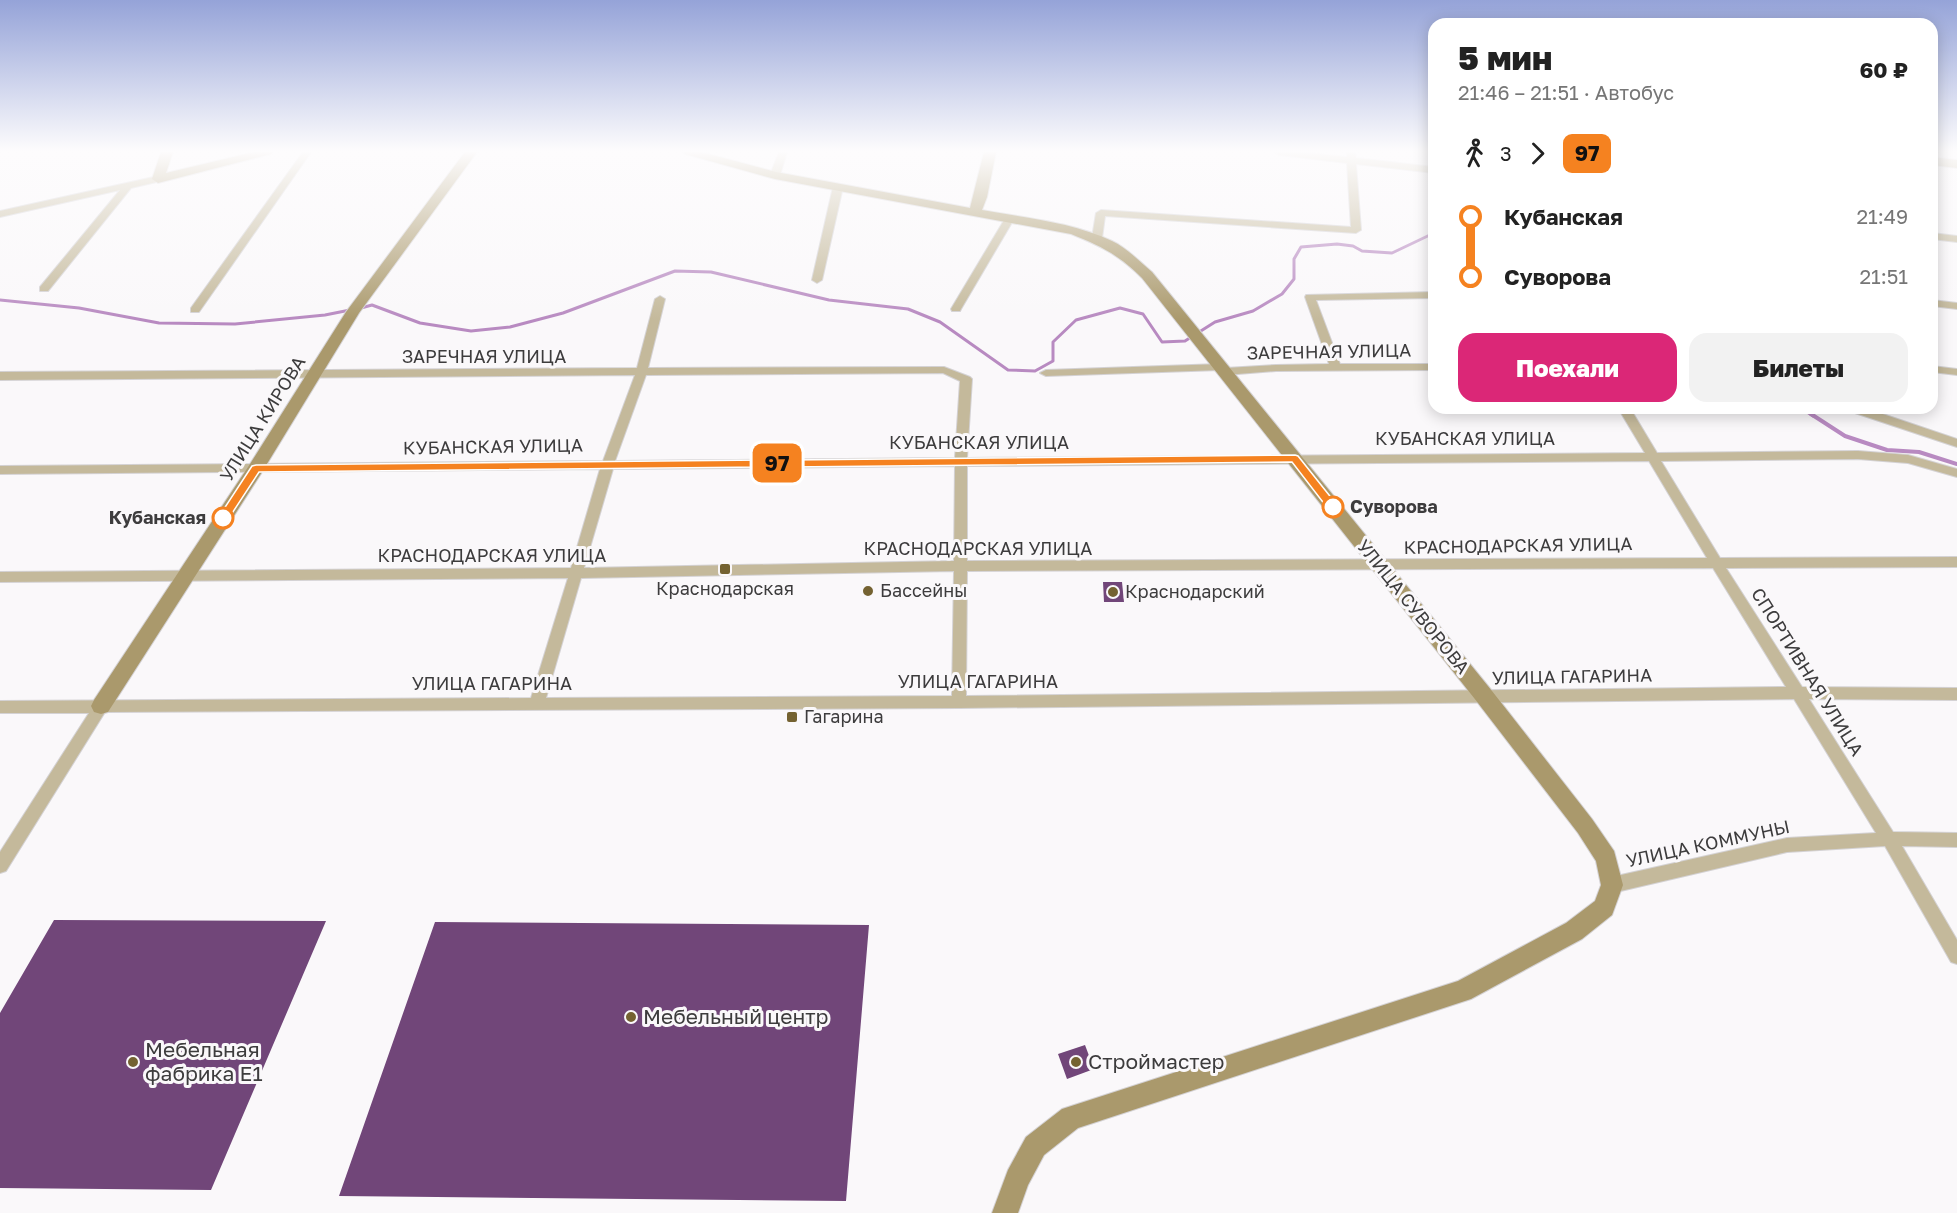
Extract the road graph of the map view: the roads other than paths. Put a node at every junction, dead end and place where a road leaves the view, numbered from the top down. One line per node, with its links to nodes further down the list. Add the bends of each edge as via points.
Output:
1 (29, 209): 10 (street)
2 (110, 209): 16 (street)
3 (267, 209): 22 (street)
4 (429, 209): 29 (street, УЛИЦА КИРОВА, via 356,307)
5 (833, 209): 15 (street)
6 (956, 209): 9 (street, УЛИЦА СУВОРОВА)
7 (976, 209): 9 (street)
8 (1355, 209): 13 (street, via 1356,230 1101,213)
9 (975, 212): 11 (street, УЛИЦА СУВОРОВА)
10 (1, 215)
11 (1009, 219): 13 (street, УЛИЦА СУВОРОВА); 21 (street)
12 (1938, 236): 14 (street)
13 (1096, 238): 25 (street, УЛИЦА СУВОРОВА, via 1128,257 1147,275)
14 (1957, 238)
15 (817, 280)
16 (44, 289)
17 (1428, 295): 23 (street, via 1310,297)
18 (660, 299): 27 (street)
19 (1938, 304): 20 (street)
20 (1957, 306)
21 (956, 309)
22 (195, 310)
23 (1336, 367): 24 (street, ЗАРЕЧНАЯ УЛИЦА); 25 (street, ЗАРЕЧНАЯ УЛИЦА)
24 (1428, 367)
25 (1223, 369): 30 (street, ЗАРЕЧНАЯ УЛИЦА); 36 (street, УЛИЦА СУВОРОВА)
26 (1938, 370): 28 (street)
27 (642, 372): 29 (street, ЗАРЕЧНАЯ УЛИЦА); 37 (street, ЗАРЕЧНАЯ УЛИЦА, via 944,370 966,379); 38 (street)
28 (1957, 372)
29 (314, 374): 31 (street, ЗАРЕЧНАЯ УЛИЦА); 39 (street, УЛИЦА КИРОВА)
30 (1046, 374)
31 (0, 376)
32 (1628, 414): 35 (street, СПОРТИВНАЯ УЛИЦА)
33 (1871, 414): 34 (street)
34 (1957, 443)
35 (1653, 456): 36 (street, КУБАНСКАЯ УЛИЦА); 41 (street, КУБАНСКАЯ УЛИЦА, via 1858,455 1908,459); 42 (street, СПОРТИВНАЯ УЛИЦА)
36 (1295, 459): 37 (street, КУБАНСКАЯ УЛИЦА); 45 (street, УЛИЦА СУВОРОВА)
37 (961, 462): 38 (street, КУБАНСКАЯ УЛИЦА); 44 (street)
38 (608, 464): 39 (street, КУБАНСКАЯ УЛИЦА); 46 (street)
39 (256, 468): 40 (street, КУБАНСКАЯ УЛИЦА); 47 (street, УЛИЦА КИРОВА)
40 (0, 470)
41 (1957, 473)
42 (1714, 561): 43 (street, КРАСНОДАРСКАЯ УЛИЦА); 45 (street, КРАСНОДАРСКАЯ УЛИЦА); 49 (street, СПОРТИВНАЯ УЛИЦА)
43 (1957, 562)
44 (960, 566): 45 (street, КРАСНОДАРСКАЯ УЛИЦА); 46 (street, КРАСНОДАРСКАЯ УЛИЦА); 52 (street)
45 (1379, 566): 51 (street, УЛИЦА СУВОРОВА)
46 (576, 573): 47 (street, КРАСНОДАРСКАЯ УЛИЦА); 53 (street)
47 (186, 576): 48 (street, КРАСНОДАРСКАЯ УЛИЦА); 54 (street, УЛИЦА КИРОВА)
48 (0, 577)
49 (1796, 693): 50 (street, УЛИЦА ГАГАРИНА); 51 (street, УЛИЦА ГАГАРИНА); 56 (street, СПОРТИВНАЯ УЛИЦА)
50 (1957, 694)
51 (1485, 697): 52 (street, УЛИЦА ГАГАРИНА); 59 (street, УЛИЦА СУВОРОВА, via 1585,826 1606,858)
52 (959, 702): 53 (street, УЛИЦА ГАГАРИНА)
53 (537, 704): 54 (street, УЛИЦА ГАГАРИНА)
54 (101, 706): 55 (street, УЛИЦА ГАГАРИНА); 58 (street, УЛИЦА КИРОВА)
55 (0, 707)
56 (1889, 839): 57 (street, УЛИЦА КОММУНЫ); 59 (street, УЛИЦА КОММУНЫ, via 1787,845); 60 (street, СПОРТИВНАЯ УЛИЦА)
57 (1957, 840)
58 (0, 866)
59 (1612, 885): 61 (street, via 1604,909 1574,931 1463,991 1071,1118 1035,1146)
60 (1957, 956)
61 (1005, 1213)

